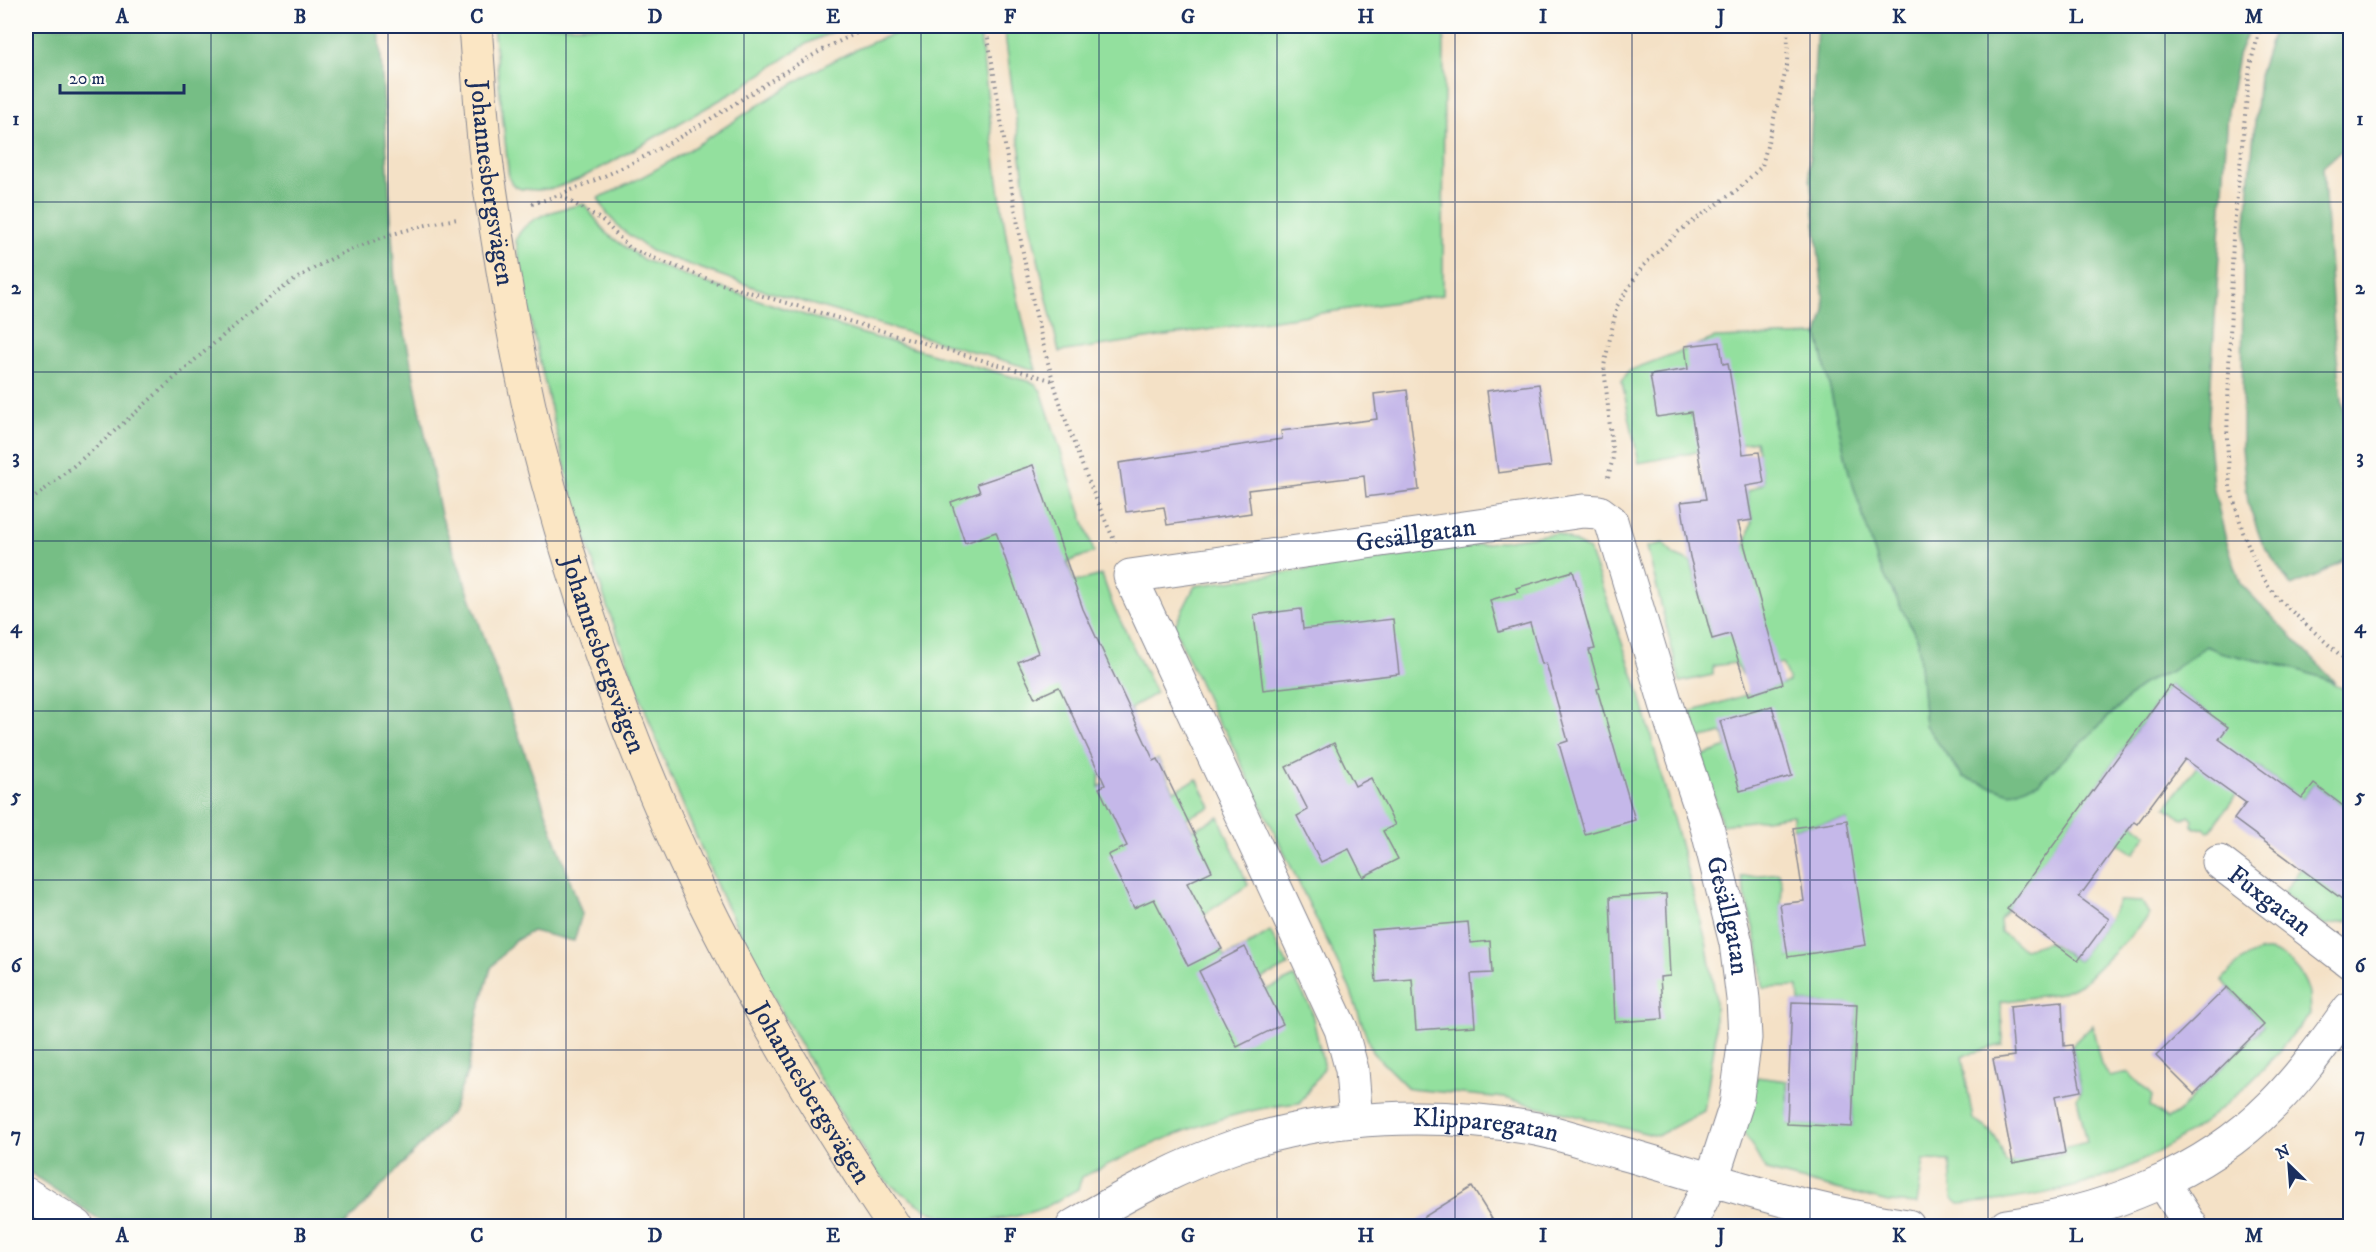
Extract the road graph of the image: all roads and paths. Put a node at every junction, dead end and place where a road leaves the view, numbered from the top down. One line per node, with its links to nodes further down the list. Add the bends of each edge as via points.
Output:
1 (475, 26): 7 (street, Johannesbergsvägen)
2 (873, 26): 6 (path, via 790,66 701,125)
3 (986, 26): 8 (path, via 1021,242)
4 (1788, 26): 10 (path, via 1787,66 1762,166 1737,190 1678,232 1642,267 1617,306 1604,366 1614,458)
5 (2261, 26): 12 (path, via 2250,65 2233,236 2227,439 2230,487 2260,574 2278,599)
6 (560, 195): 7 (path); 8 (path, via 602,220 632,249 718,283)
7 (495, 212): 9 (path, via 418,226 379,239 334,257 292,282 242,319); 21 (street, Johannesbergsvägen, via 537,439 569,558 645,771 701,896 749,989 845,1153)
8 (1054, 381): 11 (path, via 1086,476)
9 (26, 504)
10 (1599, 512): 11 (street, Gesällgatan, via 1583,511); 17 (street, Gesällgatan, via 1611,521 1706,822 1736,943 1745,1038 1736,1105)
11 (1130, 576): 16 (street, via 1341,1029 1352,1070)
12 (2350, 664)
13 (2219, 862): 14 (street, Fuxgatan)
14 (2350, 962)
15 (2350, 1008): 18 (street, via 2272,1105 2243,1131)
16 (1356, 1121): 17 (street, Klipparegatan, via 1471,1120 1532,1128); 22 (street, Klipparegatan, via 1300,1129 1241,1144 1125,1195)
17 (1712, 1179): 23 (street, Gesällgatan); 24 (street, Klipparegatan, via 1879,1223)
18 (2163, 1182): 25 (street, via 2103,1206); 26 (street)
19 (26, 1194): 20 (street)
20 (77, 1227)
21 (894, 1227)
22 (1072, 1227)
23 (1689, 1227)
24 (1908, 1227)
25 (2006, 1227)
26 (2191, 1227)

